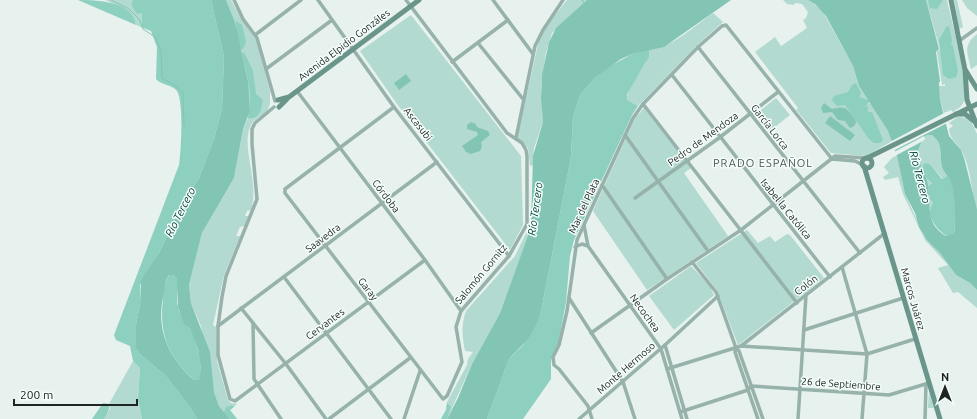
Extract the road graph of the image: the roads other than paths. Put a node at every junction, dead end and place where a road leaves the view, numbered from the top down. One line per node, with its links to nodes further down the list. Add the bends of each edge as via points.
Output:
1 (234, 0): 13 (street)
2 (301, 0): 13 (street)
3 (318, 0): 10 (street, Ascasubi)
4 (406, 0): 9 (street, Salomón Gornitz)
5 (419, 0): 9 (main road, Avenida Elpidio Gonzáles)
6 (493, 0): 11 (street)
7 (563, 0): 18 (street, via 543,30)
8 (951, 0): 14 (main road)
9 (410, 6): 17 (main road, Avenida Elpidio Gonzáles); 19 (street, Salomón Gornitz)
10 (332, 20): 17 (street, Ascasubi); 20 (street)
11 (508, 20): 15 (street); 18 (street)
12 (977, 28): 14 (street)
13 (255, 35): 20 (street)
14 (959, 41): 21 (main road)
15 (478, 43): 19 (street); 27 (street)
16 (698, 47): 22 (street, Mar del Plata); 25 (street, Mar del Plata, via 722,26 728,26); 36 (street, García Lorca)
17 (354, 48): 24 (main road, Avenida Elpidio Gonzáles); 32 (street, Ascasubi)
18 (533, 54): 27 (street)
19 (452, 62): 39 (street, Salomón Gornitz, via 507,133)
20 (266, 70): 28 (street)
21 (965, 70): 23 (main road); 29 (main road)
22 (672, 75): 30 (street, Mar del Plata); 40 (street, Isabel la Católica)
23 (977, 89)
24 (297, 91): 26 (main road, Avenida Elpidio Gonzáles); 41 (street, Córdoba)
25 (778, 92): 36 (street, Pedro de Mendoza); 44 (street)
26 (289, 97): 28 (main road, Avenida Elpidio Gonzáles); 34 (main road)
27 (523, 99): 39 (street)
28 (276, 100): 34 (street, via 273,103); 34 (street, via 280,103)
29 (967, 100): 33 (main road); 35 (main road, via 963,107)
30 (644, 104): 38 (street, Mar del Plata); 45 (street)
31 (977, 104): 33 (main road)
32 (394, 106): 41 (street); 46 (street, Ascasubi)
33 (969, 106): 35 (main road); 37 (main road)
34 (277, 107): 82 (street, via 255,123 252,129 257,199 226,276)
35 (953, 114): 37 (main road, via 965,114); 42 (main road)
36 (750, 115): 40 (street, Pedro de Mendoza); 50 (street, García Lorca)
37 (976, 124)
38 (625, 135): 49 (street); 52 (street, Mar del Plata)
39 (516, 138): 64 (street, Salomón Gornitz, via 524,146 527,156 527,220 525,229)
40 (719, 138): 45 (street, Pedro de Mendoza); 55 (street, Isabel la Católica)
41 (340, 148): 54 (street, Córdoba); 59 (street, Garay, via 285,189 285,193)
42 (879, 153): 43 (main road); 47 (main road)
43 (867, 158): 44 (street, via 838,156); 47 (main road); 48 (main road, via 862,161)
44 (832, 159): 48 (street, via 855,161); 50 (street)
45 (688, 161): 49 (street, Pedro de Mendoza); 57 (street)
46 (437, 162): 54 (street, Saavedra); 64 (street, Ascasubi)
47 (872, 164): 48 (main road, via 867,168); 51 (main road, Marcos Juárez)
48 (863, 166): 51 (main road, Marcos Juárez)
49 (658, 181): 53 (street, Pedro de Mendoza); 62 (street)
50 (804, 182): 55 (street); 63 (street, García Lorca)
51 (870, 184): 58 (main road, Marcos Juárez)
52 (602, 185): 56 (street, Mar del Plata); 70 (street)
53 (635, 198)
54 (382, 204): 59 (street, Saavedra); 65 (street, Córdoba)
55 (773, 206): 57 (street); 69 (street, Isabel la Católica)
56 (584, 222): 60 (street, Necochea); 61 (street, Mar del Plata)
57 (741, 230): 62 (street); 76 (street)
58 (884, 233): 63 (street, Colón); 74 (main road, Marcos Juárez)
59 (326, 246): 68 (street, Saavedra); 75 (street, Garay)
60 (588, 246): 61 (street, via 580,244); 77 (street, Necochea)
61 (575, 247): 73 (street, Mar del Plata)
62 (708, 252): 66 (street)
63 (860, 252): 67 (street, Colón)
64 (509, 256): 79 (street, Salomón Gornitz)
65 (425, 260): 75 (street, Cervantes); 79 (street, Córdoba)
66 (692, 262): 70 (street); 72 (street)
67 (842, 267): 69 (street, Colón); 80 (street)
68 (284, 277): 78 (street, Saavedra); 84 (street)
69 (830, 277): 71 (street, Colón)
70 (667, 279): 77 (street)
71 (806, 295): 76 (street, Colón); 83 (street)
72 (718, 296): 87 (street, Monte Hermoso); 89 (street)
73 (569, 298): 85 (street); 107 (street, Mar del Plata, via 559,345 553,357 554,365 560,369)
74 (903, 298): 80 (street); 86 (main road, Marcos Juárez)
75 (368, 302): 84 (street, Cervantes); 93 (street, Garay)
76 (797, 303): 88 (street, Colón)
77 (629, 305): 85 (street); 90 (street, Necochea)
78 (241, 308): 81 (street); 82 (street, Saavedra)
79 (460, 311): 106 (street, Salomón Gornitz, via 456,327 462,358 461,366 447,396)
80 (856, 313): 83 (street); 92 (street)
81 (253, 323): 94 (street); 100 (street, via 254,379)
82 (218, 326): 100 (street, Cervantes, via 220,363 230,399 235,401)
83 (804, 330): 91 (street)
84 (327, 333): 94 (street, Cervantes); 102 (street)
85 (591, 333): 98 (street)
86 (915, 339): 92 (street); 99 (main road, Marcos Juárez)
87 (665, 345): 90 (street, Monte Hermoso); 95 (street)
88 (741, 346): 89 (street, Colón); 91 (street)
89 (736, 348): 95 (street, Colón); 101 (street); 103 (street, via 735,352)
90 (661, 349): 96 (street, Necochea); 98 (street, Monte Hermoso)
91 (802, 350): 92 (street); 104 (street)
92 (867, 354): 105 (street)
93 (410, 358): 97 (street, Garay); 102 (street)
94 (286, 364): 100 (street, Cervantes); 111 (street)
95 (672, 367): 96 (street, Colón); 108 (street)
96 (667, 369): 109 (street, Necochea)
97 (420, 371): 106 (street, Garay); 114 (street)
98 (623, 382): 107 (street, Monte Hermoso); 117 (street)
99 (928, 383): 105 (street, 26 de Septiembre, via 889,395); 124 (street); 125 (main road, Marcos Juárez)
100 (257, 385): 110 (street)
101 (751, 386): 103 (street); 104 (street, 26 de Septiembre); 121 (street)
102 (369, 389): 112 (street); 113 (street)
103 (748, 390): 108 (street); 120 (street)
104 (800, 390): 105 (street, 26 de Septiembre); 122 (street)
105 (864, 394): 123 (street)
106 (441, 398)
107 (590, 410): 115 (street, Monte Hermoso); 116 (street)
108 (685, 410): 109 (street); 119 (street)
109 (680, 412): 118 (street, Necochea)
110 (281, 419)
111 (326, 419)
112 (329, 419)
113 (391, 419)
114 (404, 419)
115 (579, 419)
116 (592, 419)
117 (635, 419)
118 (682, 419)
119 (687, 419)
120 (758, 419)
121 (763, 419)
122 (798, 419)
123 (862, 419)
124 (925, 419)
125 (940, 419)

